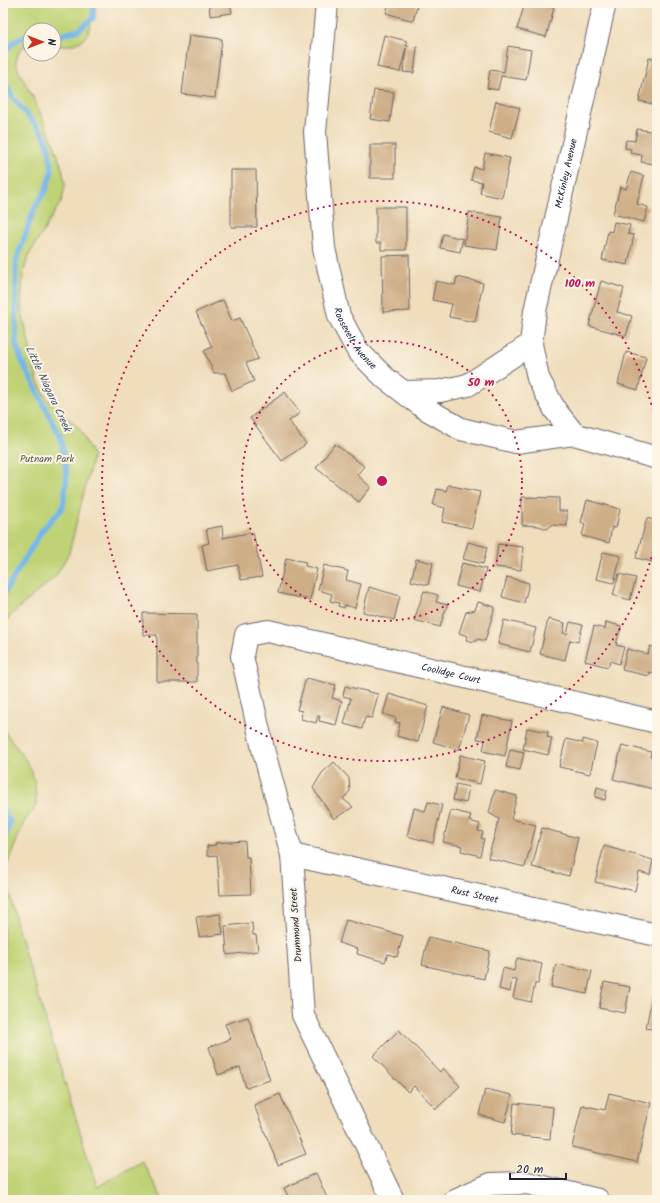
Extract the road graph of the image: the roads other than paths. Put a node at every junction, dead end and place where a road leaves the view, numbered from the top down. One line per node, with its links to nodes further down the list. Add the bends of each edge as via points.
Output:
1 (327, 3): 4 (street, Roosevelt Avenue, via 315,132 324,248 339,316 358,350 385,378)
2 (605, 3): 3 (street, McKinley Avenue, via 535,311)
3 (531, 344): 4 (street, via 468,385 440,391); 5 (street, McKinley Avenue, via 538,378 554,410)
4 (404, 392): 5 (street, Roosevelt Avenue, via 423,407 461,429 516,442)
5 (574, 434): 6 (street, Roosevelt Avenue)
6 (657, 458)
7 (246, 636): 8 (street, Coolidge Court, via 268,631); 9 (street, Drummond Street, via 242,656 263,749)
8 (657, 722)
9 (292, 855): 10 (street, Rust Street); 11 (street, Drummond Street, via 303,1015)
10 (657, 935)
11 (393, 1200)
12 (455, 1200): 13 (street, via 491,1184 527,1183)
13 (598, 1200)

